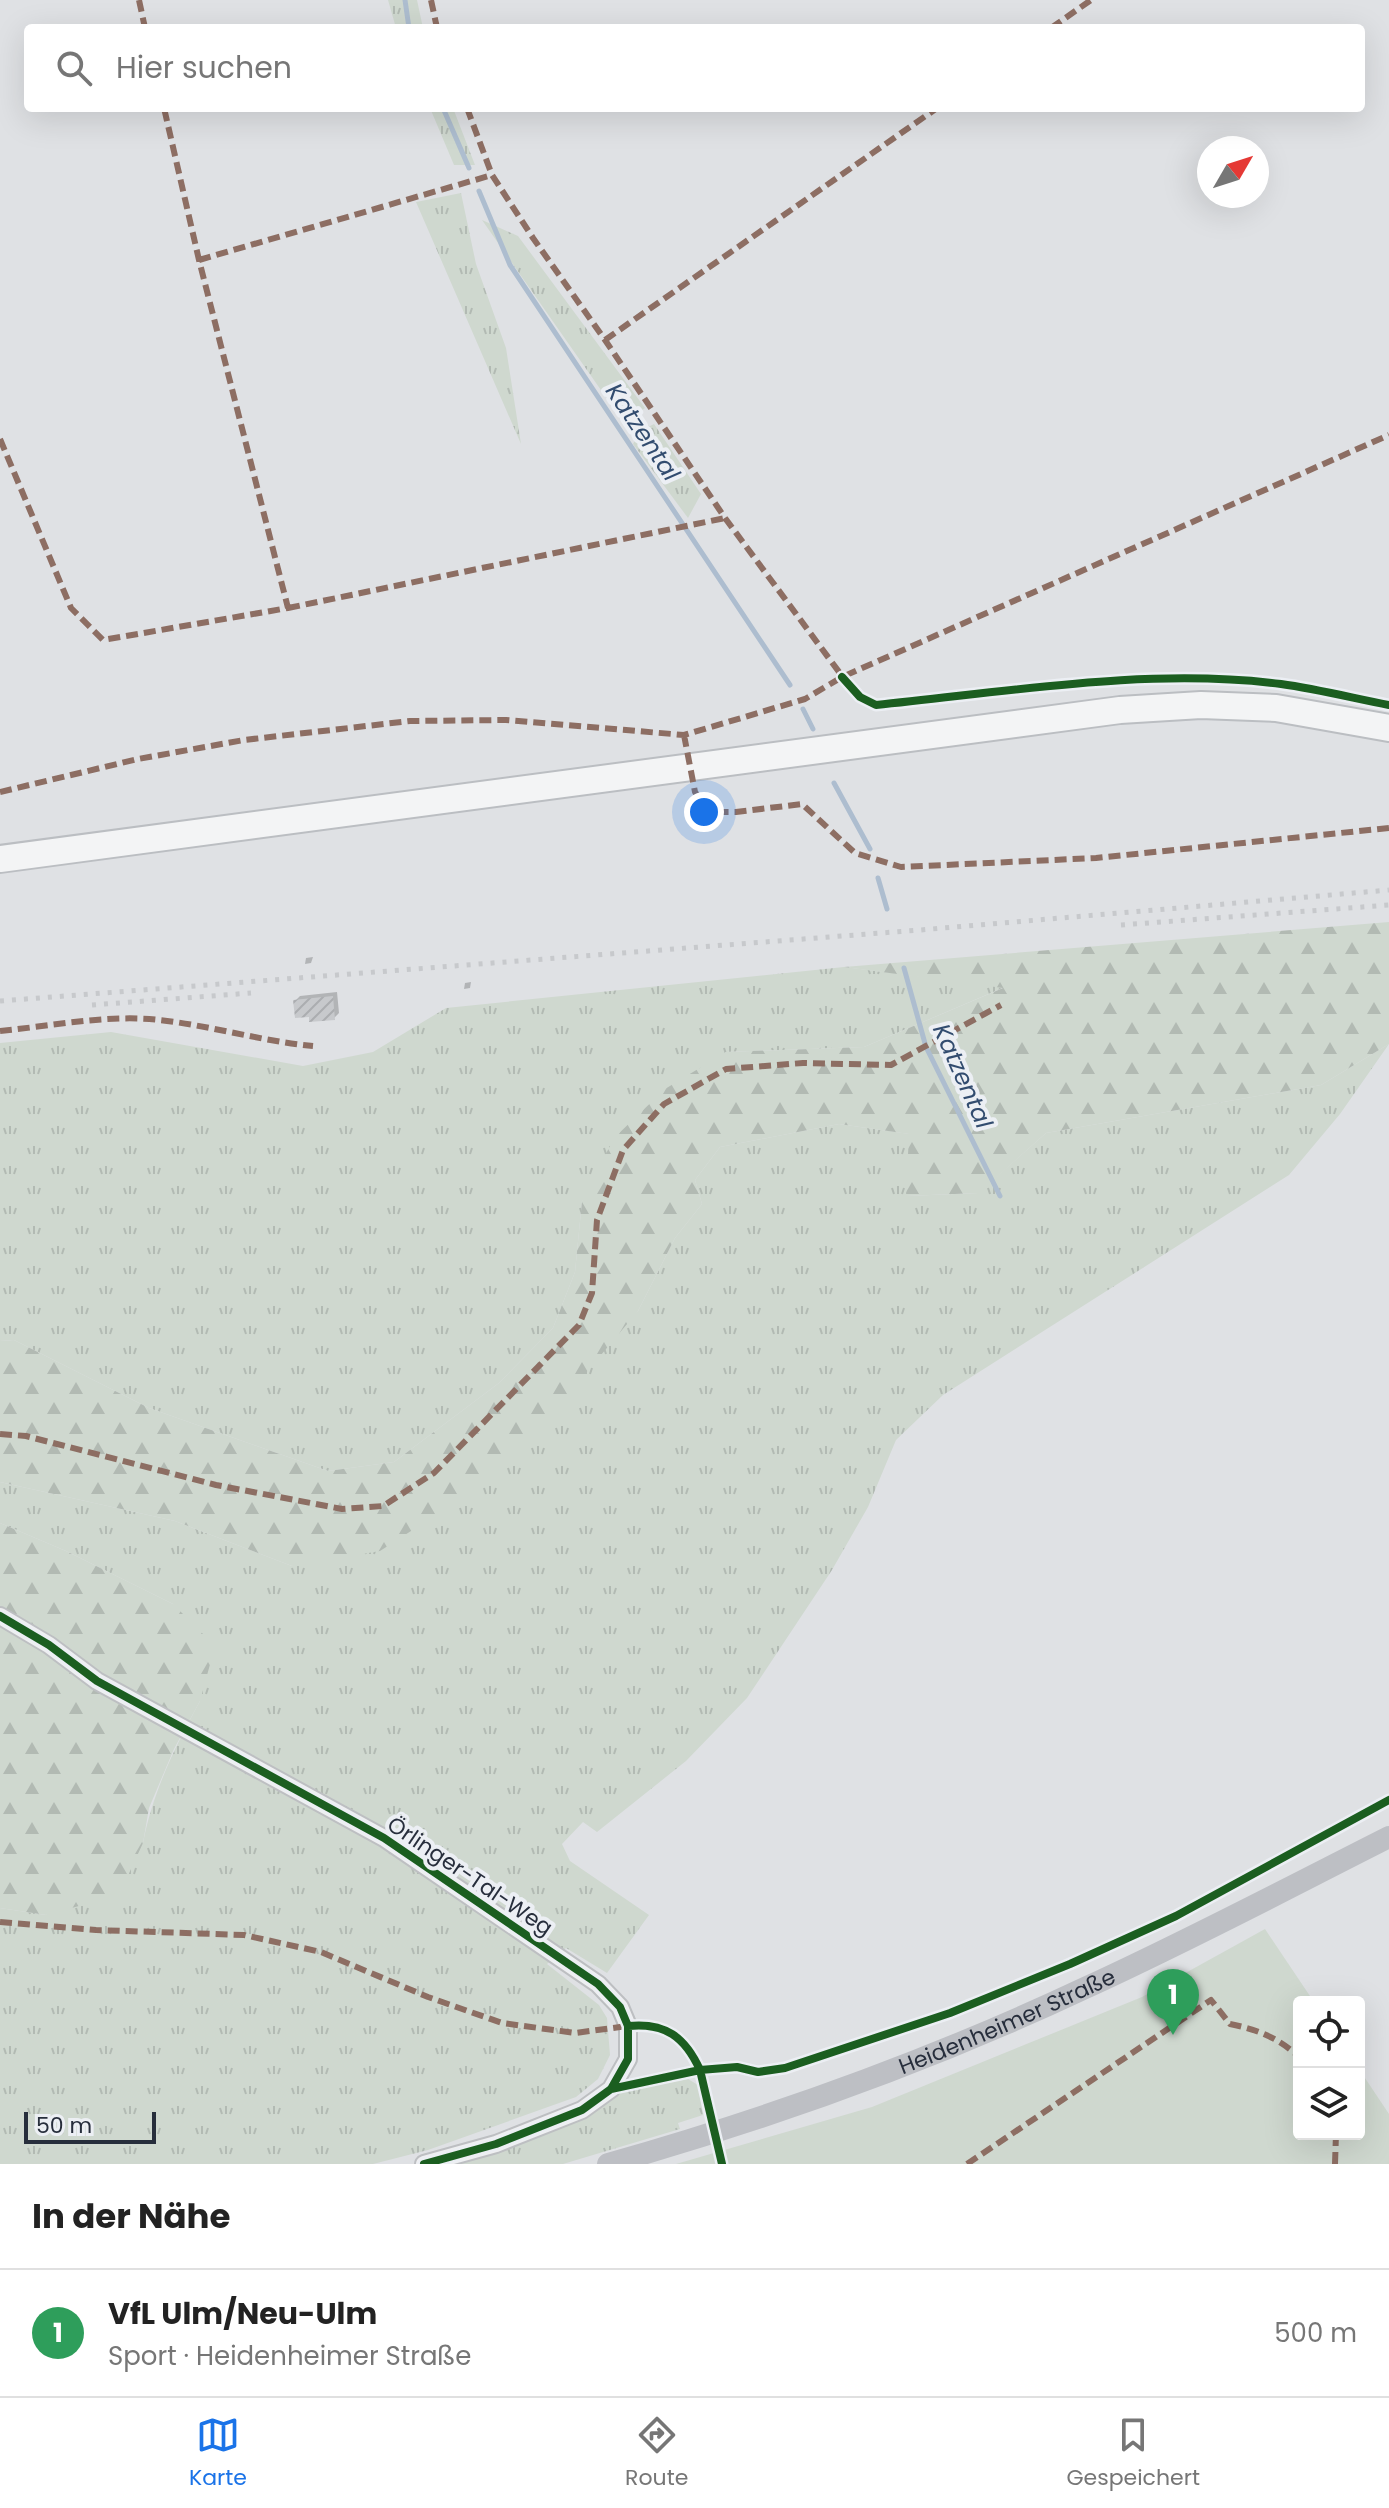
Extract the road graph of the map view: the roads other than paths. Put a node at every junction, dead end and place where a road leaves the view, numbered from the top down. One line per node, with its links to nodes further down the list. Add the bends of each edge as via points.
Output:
1 (1389, 728): 2 (main road, via 1276,708 1120,710)
2 (0, 859)
3 (0, 1616): 5 (street, Örlinger-Tal-Weg, via 97,1681 384,1838 598,1984 620,2007 628,2026 628,2059 611,2089 582,2110 496,2144)
4 (1389, 1837): 6 (main road, Heidenheimer Straße, via 1085,1988 927,2056 752,2121)
5 (424, 2164)
6 (608, 2164)

